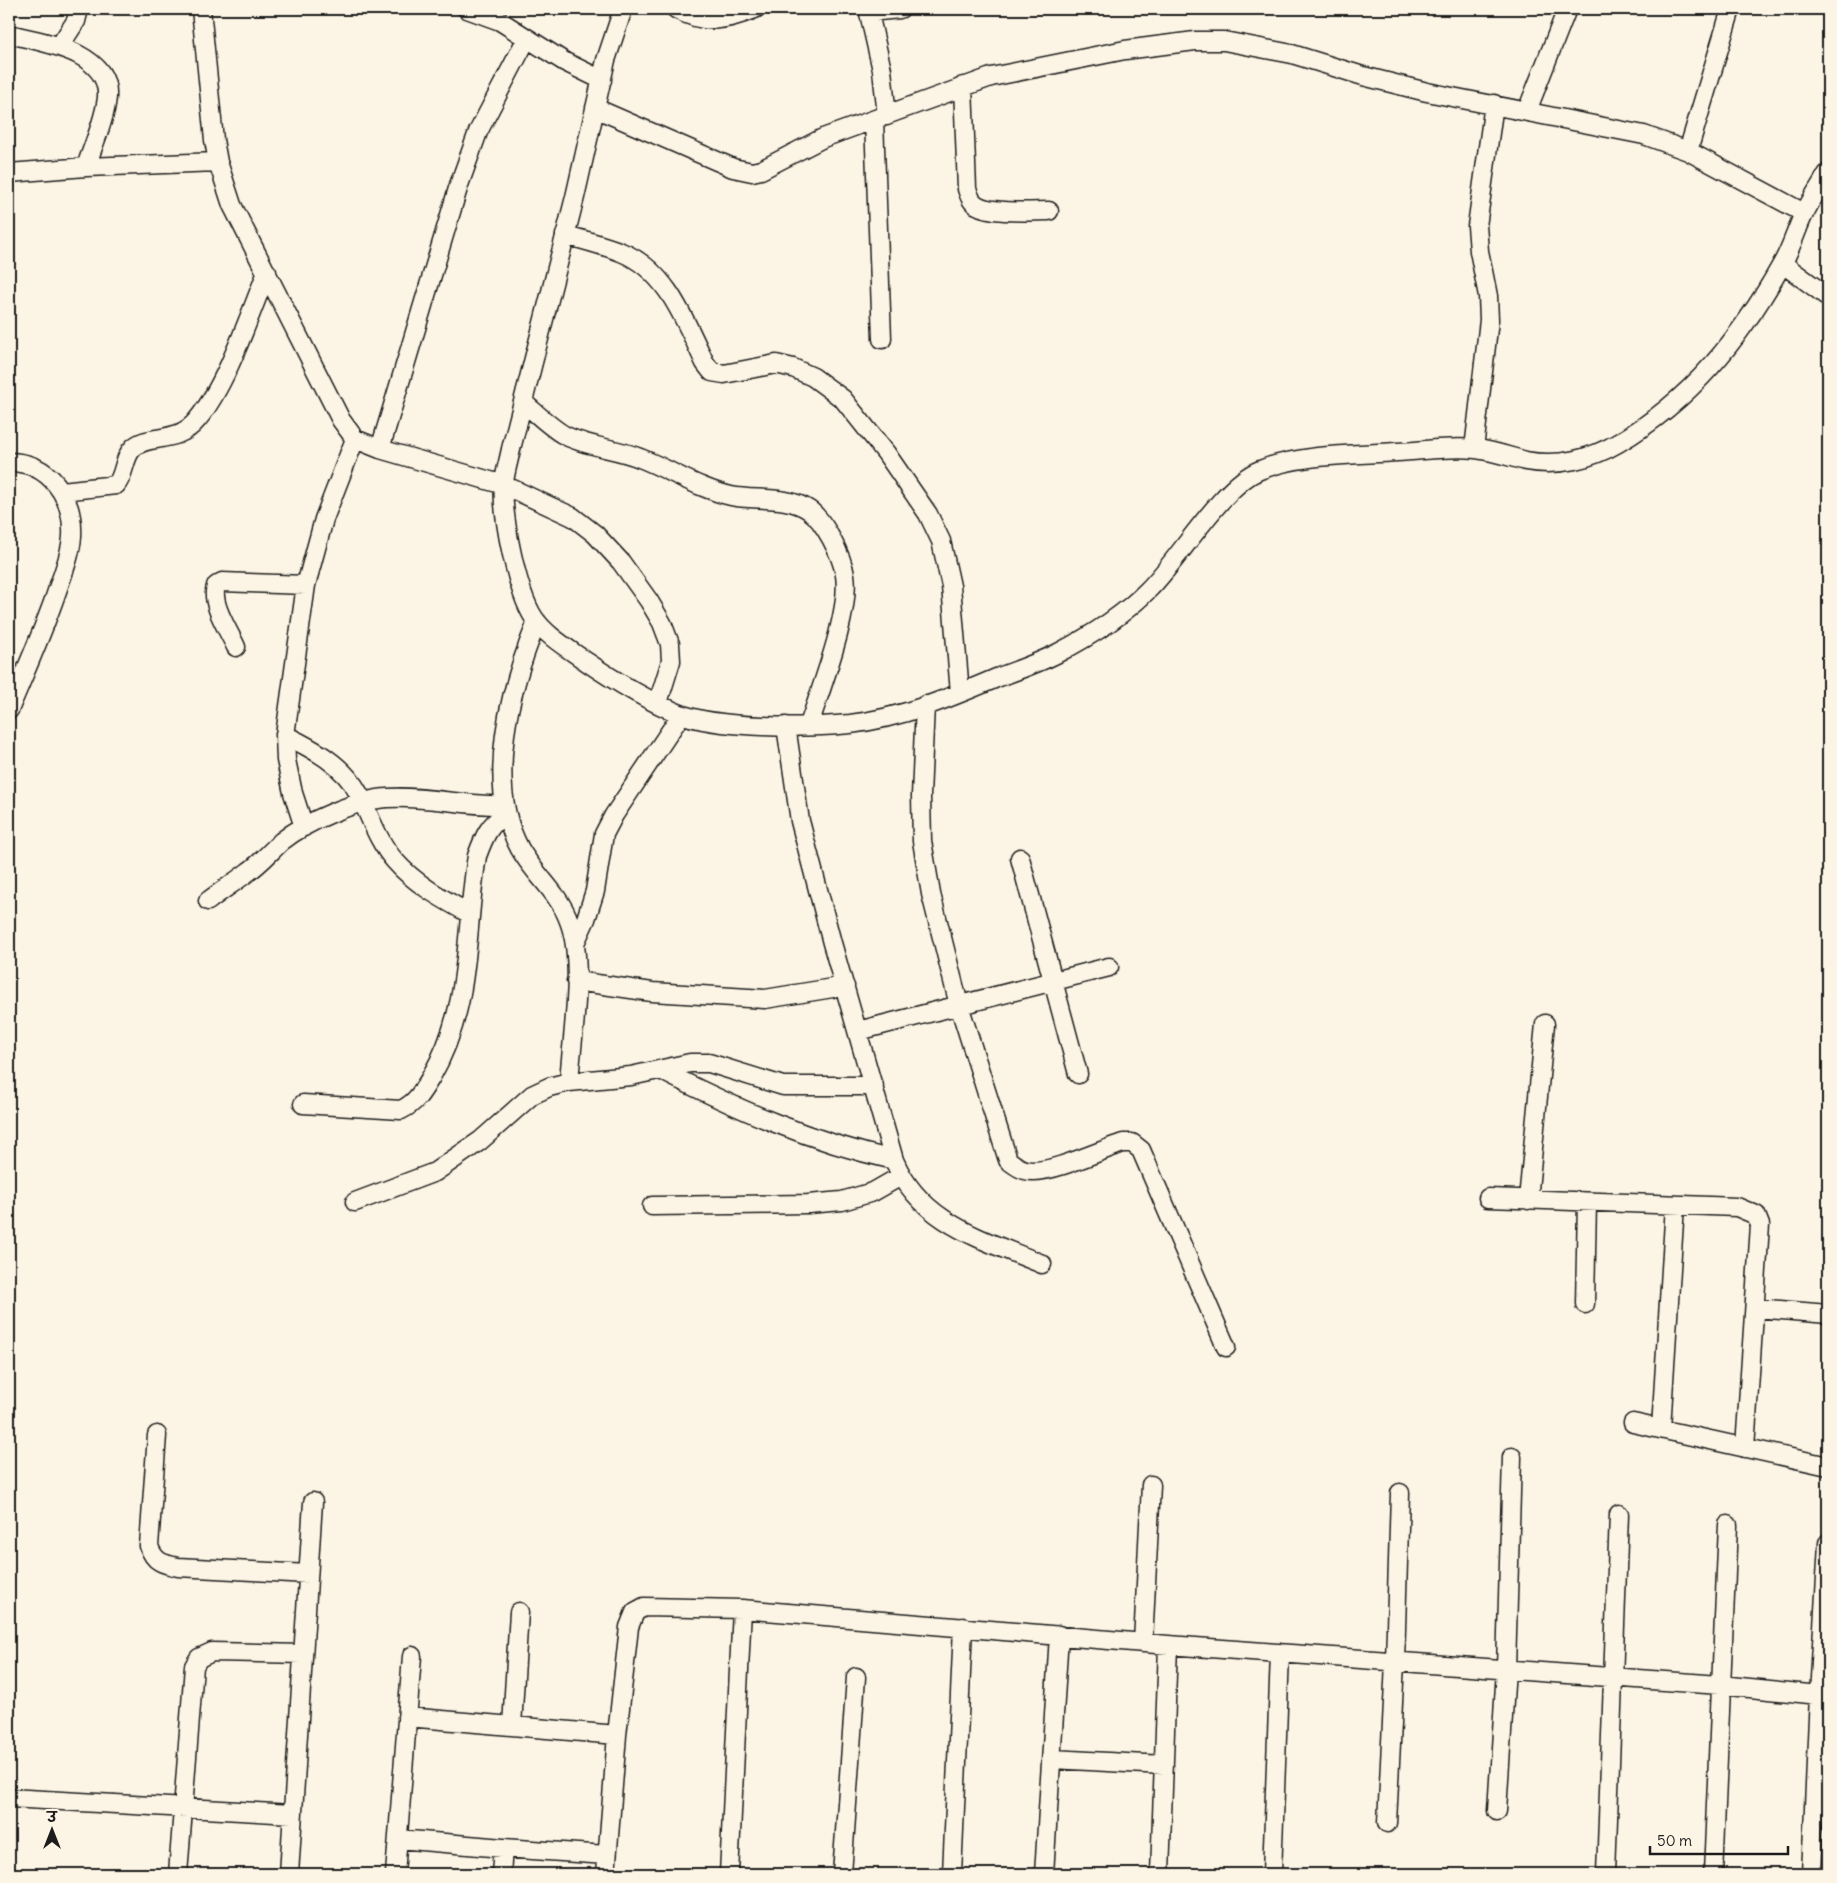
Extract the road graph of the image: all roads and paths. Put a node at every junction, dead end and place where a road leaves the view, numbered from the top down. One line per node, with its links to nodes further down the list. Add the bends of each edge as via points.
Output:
1 (79, 9): 13 (street, via 76,21)
2 (201, 9): 21 (street)
3 (467, 9): 12 (street, via 500,21)
4 (623, 9): 14 (street)
5 (676, 9): 6 (street, via 703,20 720,20)
6 (755, 9)
7 (900, 9): 10 (street)
8 (1567, 9): 18 (street)
9 (1731, 9): 20 (street)
10 (869, 10): 19 (street, via 882,70)
11 (9, 34): 13 (street)
12 (526, 38): 14 (street); 34 (street, via 478,132 462,177)
13 (58, 47): 22 (street, via 99,68 106,82 103,114)
14 (602, 80): 17 (street)
15 (963, 86): 16 (street, via 991,77 1125,50 1195,41 1224,41 1292,54 1427,92); 19 (street); 25 (street, via 967,188 971,198 978,206 993,209)
16 (1494, 104): 18 (street); 35 (street, via 1477,226 1489,320)
17 (595, 108): 19 (street, via 733,168 752,172 823,138); 27 (street)
18 (1528, 111): 20 (street, via 1644,135)
19 (880, 118): 31 (street)
20 (1688, 151): 26 (street)
21 (218, 162): 22 (street); 29 (street, via 232,205)
22 (86, 167): 23 (street)
23 (9, 173)
24 (1828, 173): 26 (street)
25 (1048, 211)
26 (1804, 213): 28 (street)
27 (565, 235): 32 (street); 42 (street, via 622,253 646,267 665,286 712,372 724,374 776,364 813,377 843,399 886,453 928,514 941,541 951,586)
28 (1783, 264): 30 (street); 35 (street, via 1729,346 1700,380 1617,444 1584,458 1556,463 1532,462)
29 (267, 272): 33 (street, via 341,420); 38 (street, via 220,384 197,421 177,435 141,442 133,448 116,485)
30 (1828, 297)
31 (882, 339)
32 (523, 402): 37 (street); 47 (street, via 563,434 576,440 642,458 706,488 732,496 790,502 809,510 839,554 846,596 840,626)
33 (355, 439): 34 (street); 39 (street, via 324,519)
34 (380, 449): 37 (street)
35 (1474, 449): 42 (street, via 1327,457 1257,470 1224,498 1149,589 1112,622 1054,655)
36 (9, 462): 38 (street, via 36,467 52,477)
37 (504, 485): 40 (street, via 506,518 517,571 526,604); 43 (street, via 574,517 621,562 649,601 670,644 671,661)
38 (62, 491): 45 (street, via 70,510 72,536 66,567)
39 (306, 585): 41 (street, via 222,582 216,586 216,602); 49 (street)
40 (537, 622): 43 (street, via 558,641 614,680); 51 (street, via 512,696 503,759)
41 (236, 647)
42 (960, 693): 44 (street)
43 (658, 703): 46 (street)
44 (925, 705): 47 (street, via 851,724); 61 (street, via 922,841 931,894)
45 (9, 710)
46 (681, 715): 48 (street, via 722,723); 56 (street, via 604,834 595,890)
47 (809, 725): 48 (street)
48 (786, 726): 60 (street, via 800,821)
49 (284, 735): 50 (street, via 319,752 337,766); 52 (street, via 291,785)
50 (362, 802): 51 (street, via 423,797); 52 (street); 55 (street, via 378,837 394,860 414,879)
51 (506, 809): 55 (street, via 485,834 477,856); 56 (street, via 510,830 559,901)
52 (304, 827): 54 (street)
53 (1020, 858): 59 (street)
54 (208, 901)
55 (470, 914): 68 (street, via 456,1022 443,1056 420,1097 401,1110)
56 (575, 943): 58 (street)
57 (1109, 967): 59 (street)
58 (576, 980): 60 (street, via 652,992 765,999); 66 (street)
59 (1052, 982): 61 (street); 65 (street)
60 (845, 986): 63 (street)
61 (959, 1005): 63 (street); 80 (street, via 1008,1160 1019,1169 1032,1171 1123,1143 1132,1143 1141,1150)
62 (1545, 1024): 71 (street)
63 (858, 1031): 67 (street)
64 (660, 1070): 66 (street); 67 (street, via 709,1063 783,1086); 69 (street, via 733,1107)
65 (1078, 1074)
66 (569, 1082): 72 (street, via 532,1095 480,1141 435,1172)
67 (874, 1086): 69 (street)
68 (303, 1104)
69 (898, 1168): 75 (street, via 873,1192 842,1200 808,1204); 76 (street, via 926,1208 955,1227)
70 (1488, 1198): 71 (street)
71 (1528, 1200): 73 (street)
72 (355, 1202)
73 (1587, 1202): 74 (street); 77 (street)
74 (1675, 1205): 78 (street, via 1738,1207 1756,1214 1760,1225); 82 (street)
75 (652, 1206)
76 (1042, 1264)
77 (1584, 1304)
78 (1756, 1308): 79 (street); 84 (street)
79 (1828, 1314)
80 (1226, 1347)
81 (1633, 1423): 82 (street)
82 (1661, 1429): 84 (street)
83 (157, 1434): 93 (street, via 149,1546 160,1564)
84 (1745, 1448): 86 (street)
85 (1512, 1457): 104 (street)
86 (1828, 1466)
87 (1150, 1485): 98 (street)
88 (1400, 1493): 103 (street)
89 (313, 1502): 93 (street)
90 (1619, 1514): 106 (street)
91 (1728, 1525): 107 (street)
92 (1828, 1543): 108 (street)
93 (308, 1574): 101 (street)
94 (742, 1609): 96 (street); 111 (street, via 644,1606 635,1612 629,1627); 127 (street)
95 (519, 1612): 110 (street)
96 (963, 1627): 97 (street); 129 (street)
97 (1060, 1635): 98 (street); 112 (street)
98 (1143, 1643): 99 (street)
99 (1168, 1645): 100 (street); 113 (street)
100 (1280, 1653): 103 (street); 132 (street)
101 (303, 1654): 115 (street, via 212,1652 199,1658 192,1678); 117 (street)
102 (412, 1656): 109 (street)
103 (1395, 1662): 104 (street); 118 (street)
104 (1506, 1669): 106 (street); 116 (street)
105 (856, 1677): 128 (street)
106 (1612, 1677): 107 (street); 133 (street)
107 (1720, 1685): 108 (street); 134 (street)
108 (1819, 1695): 135 (street)
109 (407, 1718): 110 (street); 119 (street)
110 (512, 1726): 111 (street)
111 (617, 1735): 121 (street)
112 (1052, 1758): 113 (street); 130 (street)
113 (1164, 1765): 131 (street)
114 (9, 1798): 115 (street)
115 (181, 1807): 117 (street); 122 (street)
116 (1497, 1811)
117 (292, 1814): 123 (street)
118 (1387, 1823)
119 (398, 1839): 120 (street); 124 (street)
120 (503, 1848): 121 (street); 125 (street)
121 (607, 1854): 126 (street)
122 (178, 1874)
123 (289, 1874)
124 (395, 1874)
125 (501, 1874)
126 (606, 1874)
127 (729, 1874)
128 (842, 1874)
129 (952, 1874)
130 (1044, 1874)
131 (1160, 1874)
132 (1272, 1874)
133 (1606, 1874)
134 (1713, 1874)
135 (1812, 1874)

